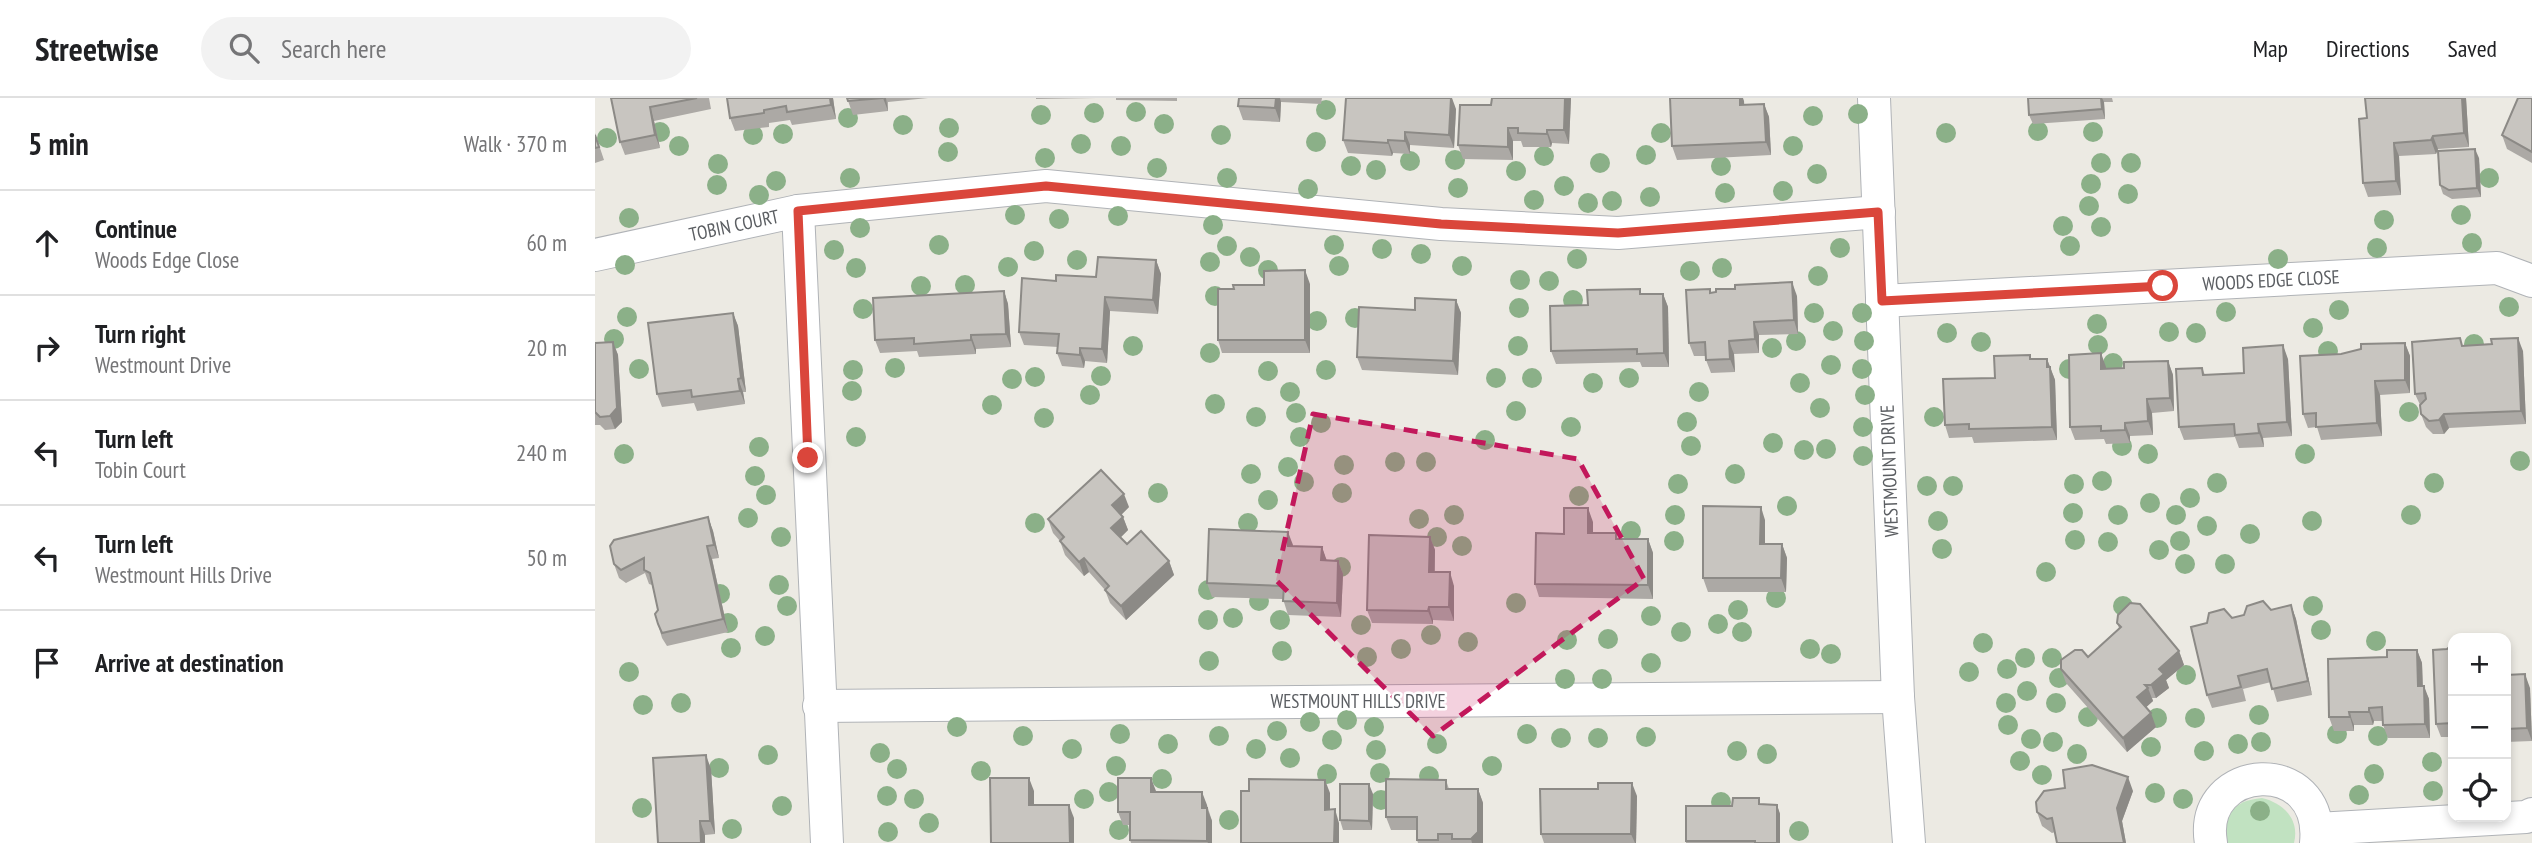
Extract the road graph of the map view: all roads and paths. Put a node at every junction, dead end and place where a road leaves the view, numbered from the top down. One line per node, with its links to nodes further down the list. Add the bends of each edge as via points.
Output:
1 (1874, 98): 3 (street, WESTMOUNT DRIVE)
2 (798, 211): 3 (street, TOBIN COURT, via 1046,186 1441,224 1618,233); 4 (street, TOBIN COURT); 8 (street)
3 (1878, 212): 6 (street, WESTMOUNT DRIVE)
4 (595, 255)
5 (2532, 281): 6 (street, WOODS EDGE CLOSE, via 2497,268)
6 (1882, 301): 7 (street, WESTMOUNT DRIVE)
7 (1898, 697): 8 (street, WESTMOUNT HILLS DRIVE); 13 (street, WESTMOUNT DRIVE)
8 (819, 706): 12 (street)
9 (2532, 814): 10 (street)
10 (2495, 831): 11 (street)
11 (2317, 836): 14 (street, via 2314,812 2305,797 2275,779 2258,778 2241,783 2216,806 2210,822)
12 (827, 843)
13 (1909, 843)
14 (2211, 843)

